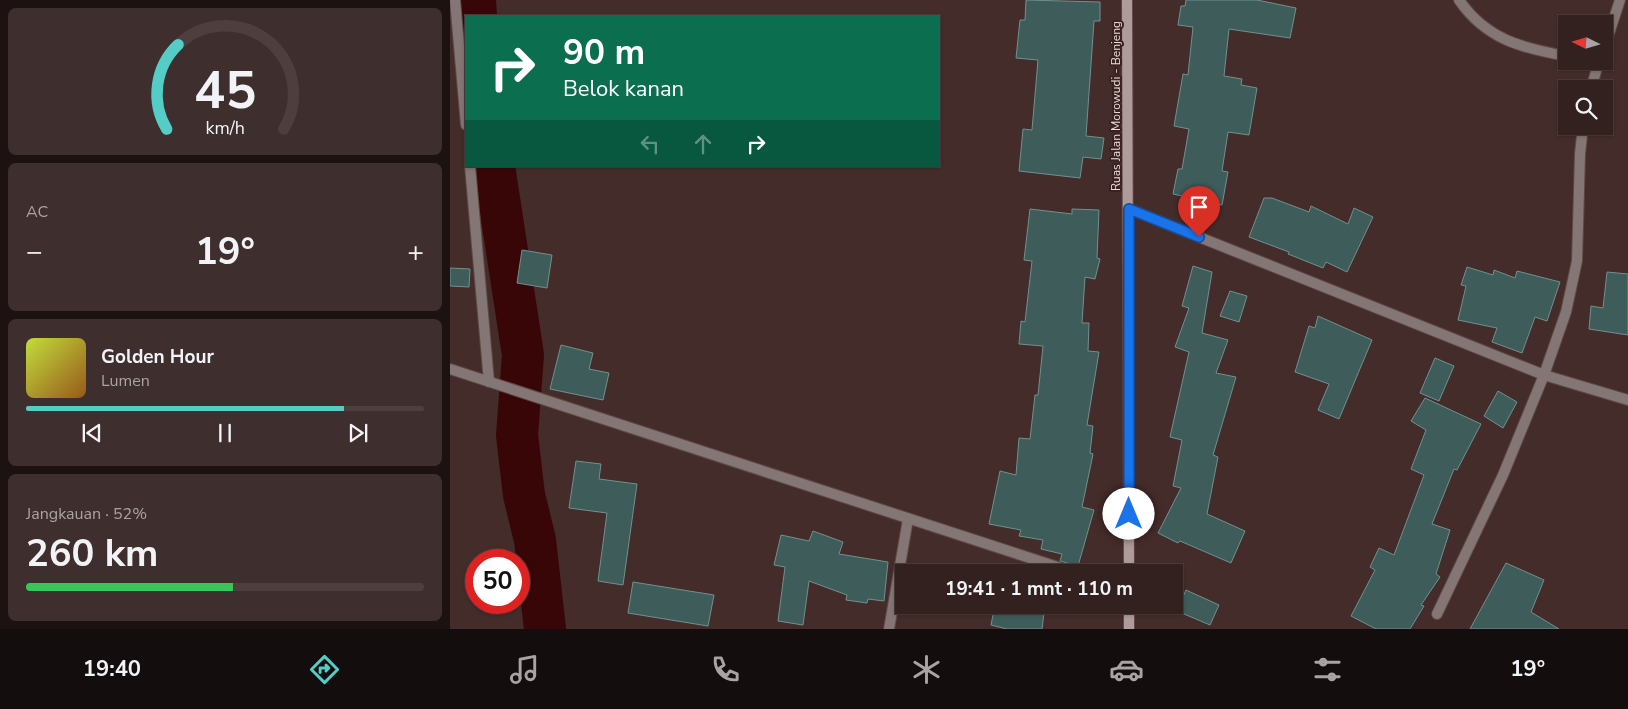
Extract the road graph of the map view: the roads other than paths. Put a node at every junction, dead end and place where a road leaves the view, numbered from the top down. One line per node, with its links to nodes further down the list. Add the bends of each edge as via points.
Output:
1 (455, 0): 7 (street)
2 (1128, 0): 10 (main road, Ruas Jalan Morowudi - Benjeng)
3 (1459, 0): 6 (street, via 1471,17 1499,37 1528,49)
4 (1620, 0): 5 (street)
5 (1613, 21)
6 (1558, 55)
7 (465, 114)
8 (1583, 135): 12 (street, via 1577,260 1566,312)
9 (470, 167): 13 (street)
10 (1129, 209): 12 (street); 17 (main road, Ruas Jalan Morowudi - Benjeng)
11 (450, 369): 13 (street)
12 (1544, 375): 14 (street); 19 (street, via 1503,476)
13 (489, 382): 15 (street)
14 (1628, 400)
15 (908, 519): 16 (street); 20 (street)
16 (1048, 564)
17 (1128, 564)
18 (1128, 614): 21 (main road)
19 (1437, 614)
20 (889, 629)
21 (1129, 629)

